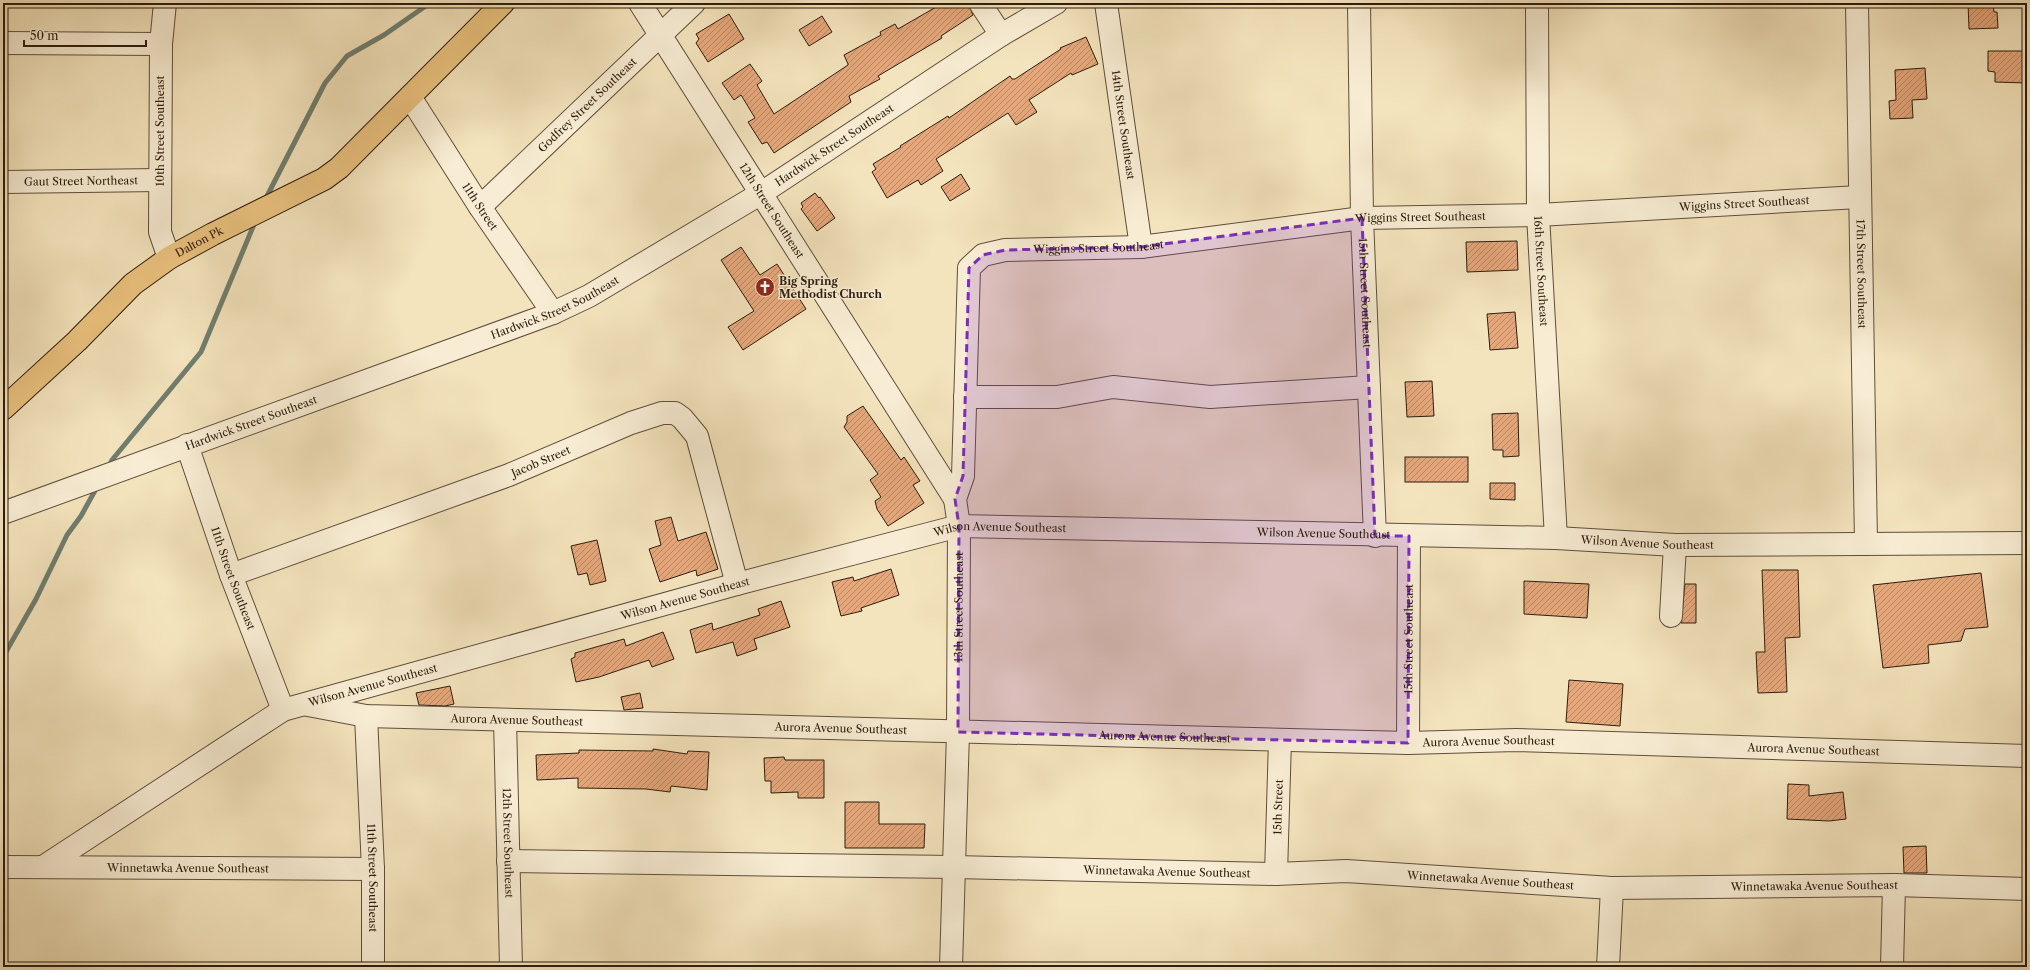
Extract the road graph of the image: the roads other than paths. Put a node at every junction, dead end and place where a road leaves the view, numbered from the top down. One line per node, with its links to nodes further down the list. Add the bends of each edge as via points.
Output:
1 (166, 3): 14 (street, 10th Street Southeast)
2 (503, 3): 15 (main road, Dalton Pk)
3 (640, 3): 11 (street, 12th Street Southeast)
4 (694, 3): 11 (street, Godfrey Street Southeast)
5 (980, 3): 12 (street)
6 (1056, 3): 12 (street, Hardwick Street Southeast)
7 (1106, 3): 23 (street, 14th Street Southeast)
8 (1359, 3): 22 (street, 15th Street Southeast)
9 (1537, 3): 21 (street, 16th Street Southeast)
10 (1856, 3): 19 (street, 17th Street Southeast)
11 (661, 35): 18 (street, 12th Street Southeast); 20 (street, Godfrey Street Southeast)
12 (1001, 35): 18 (street, Hardwick Street Southeast)
13 (3, 43): 14 (street)
14 (161, 44): 16 (street, 10th Street Southeast)
15 (410, 97): 20 (street, 11th Street); 25 (main road, Dalton Pk, via 355,154 324,179)
16 (160, 180): 17 (street, Gaut Street Northeast); 25 (street, 10th Street Southeast, via 160,232)
17 (3, 182)
18 (760, 194): 26 (street, Hardwick Street Southeast, via 589,296); 31 (street, 12th Street Southeast)
19 (1859, 197): 21 (street, Wiggins Street Southeast); 38 (street, 17th Street Southeast)
20 (480, 207): 26 (street, 11th Street)
21 (1538, 215): 22 (street, Wiggins Street Southeast); 36 (street, 16th Street Southeast)
22 (1362, 218): 23 (street, Wiggins Street Southeast); 27 (street, 15th Street Southeast)
23 (1141, 247): 24 (street, Wiggins Street Southeast, via 1005,250)
24 (983, 255): 28 (street, 13th Street Southeast, via 969,268)
25 (169, 258): 29 (main road, Dalton Pk, via 133,284)
26 (553, 313): 30 (street, Hardwick Street Southeast)
27 (1369, 387): 28 (street, via 1210,397 1113,387 1056,397); 34 (street, 15th Street Southeast)
28 (965, 397): 31 (street, 13th Street Southeast, via 963,476)
29 (3, 410)
30 (187, 445): 32 (street, Hardwick Street Southeast); 40 (street, 11th Street Southeast)
31 (955, 499): 33 (street, 13th Street Southeast)
32 (3, 513)
33 (959, 526): 34 (street, Wilson Avenue Southeast); 41 (street, Wilson Avenue Southeast); 47 (street, 13th Street Southeast)
34 (1376, 536): 35 (street, Wilson Avenue Southeast)
35 (1409, 536): 36 (street, Wilson Avenue Southeast); 49 (street, 15th Street Southeast)
36 (1556, 538): 39 (street, Wilson Avenue Southeast)
37 (2027, 543): 38 (street, Wilson Avenue Southeast)
38 (1866, 544): 39 (street, Wilson Avenue Southeast)
39 (1675, 545): 42 (street)
40 (232, 575): 41 (street, Jacob Street, via 509,475 631,423 662,413 675,414 682,418 697,436); 44 (street, 11th Street Southeast)
41 (737, 584): 43 (street, Wilson Avenue Southeast)
42 (1671, 616)
43 (304, 704): 44 (street, Wilson Avenue Southeast); 45 (street, Aurora Avenue Southeast)
44 (283, 710): 53 (street, Wilson Avenue Southeast)
45 (366, 716): 46 (street, Aurora Avenue Southeast); 55 (street, 11th Street Southeast)
46 (505, 720): 47 (street, Aurora Avenue Southeast); 51 (street, 12th Street Southeast)
47 (958, 732): 48 (street, Aurora Avenue Southeast); 54 (street, 13th Street Southeast)
48 (1280, 740): 49 (street, Aurora Avenue Southeast); 56 (street, 15th Street)
49 (1408, 743): 50 (street, Aurora Avenue Southeast, via 1516,740)
50 (2027, 756)
51 (508, 861): 54 (street, Winnetawaka Avenue Southeast); 61 (street, 12th Street Southeast)
52 (3, 867): 53 (street, Winnetawka Avenue Southeast)
53 (43, 867): 55 (street, Winnetawka Avenue Southeast)
54 (954, 867): 56 (street, Winnetawaka Avenue Southeast); 62 (street, 13th Street Southeast)
55 (373, 869): 60 (street, 11th Street Southeast)
56 (1276, 874): 58 (street, Winnetawaka Avenue Southeast, via 1346,871)
57 (1894, 885): 58 (street, Winnetawaka Avenue Southeast); 59 (street, Winnetawaka Avenue Southeast); 64 (street)
58 (1612, 888): 63 (street)
59 (2027, 889)
60 (373, 967)
61 (511, 967)
62 (951, 967)
63 (1608, 967)
64 (1892, 967)

